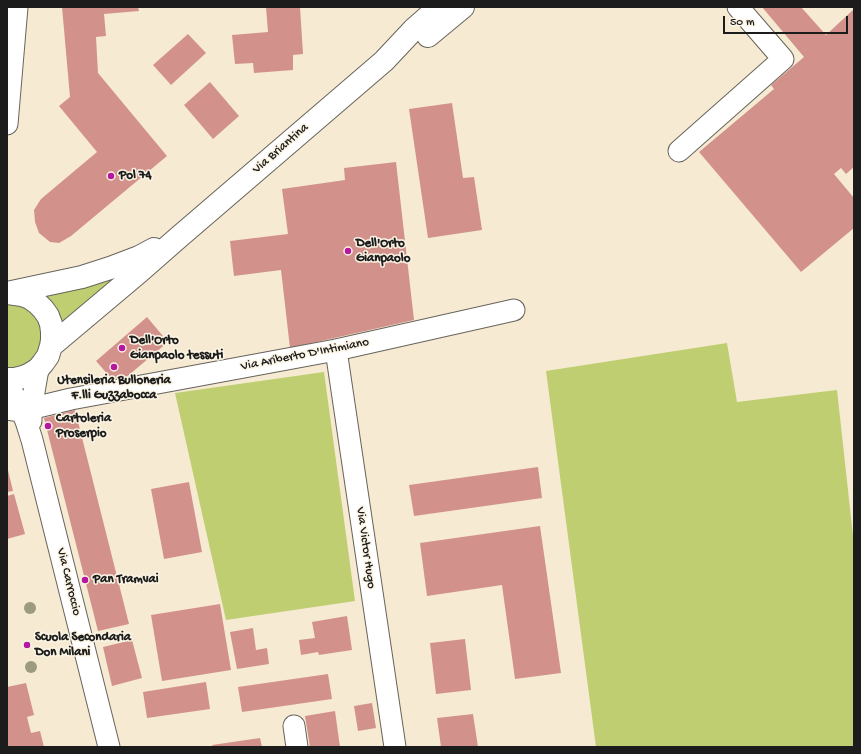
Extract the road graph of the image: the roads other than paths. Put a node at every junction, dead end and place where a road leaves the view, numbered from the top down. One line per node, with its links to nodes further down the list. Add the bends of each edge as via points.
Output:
1 (17, 7): 6 (street)
2 (439, 7): 5 (main road, Via Briantina)
3 (463, 7): 5 (main road, Via Briantina, via 422,41)
4 (738, 7): 7 (street, via 783,60)
5 (384, 61): 8 (main road, Via Briantina)
6 (7, 124)
7 (678, 151)
8 (178, 237): 9 (main road, Via Briantina, via 110,268); 11 (main road, Via Briantina)
9 (7, 293): 11 (main road, via 30,298 43,309 51,324)
10 (514, 310): 12 (street, Via Ariberto D'Intimiano)
11 (52, 346): 13 (main road)
12 (336, 350): 16 (street, Via Ariberto D'Intimiano); 21 (street, Via Victor Hugo)
13 (36, 378): 14 (main road, via 30,374); 16 (street, Via Ariberto D'Intimiano, via 40,391 50,397); 17 (street)
14 (7, 379)
15 (7, 386): 17 (street, Via Carroccio)
16 (71, 399): 17 (street, Via Ariberto D'Intimiano)
17 (20, 410): 19 (street, Via Carroccio, via 32,440)
18 (294, 726): 20 (street)
19 (109, 747)
20 (297, 747)
21 (395, 747)

